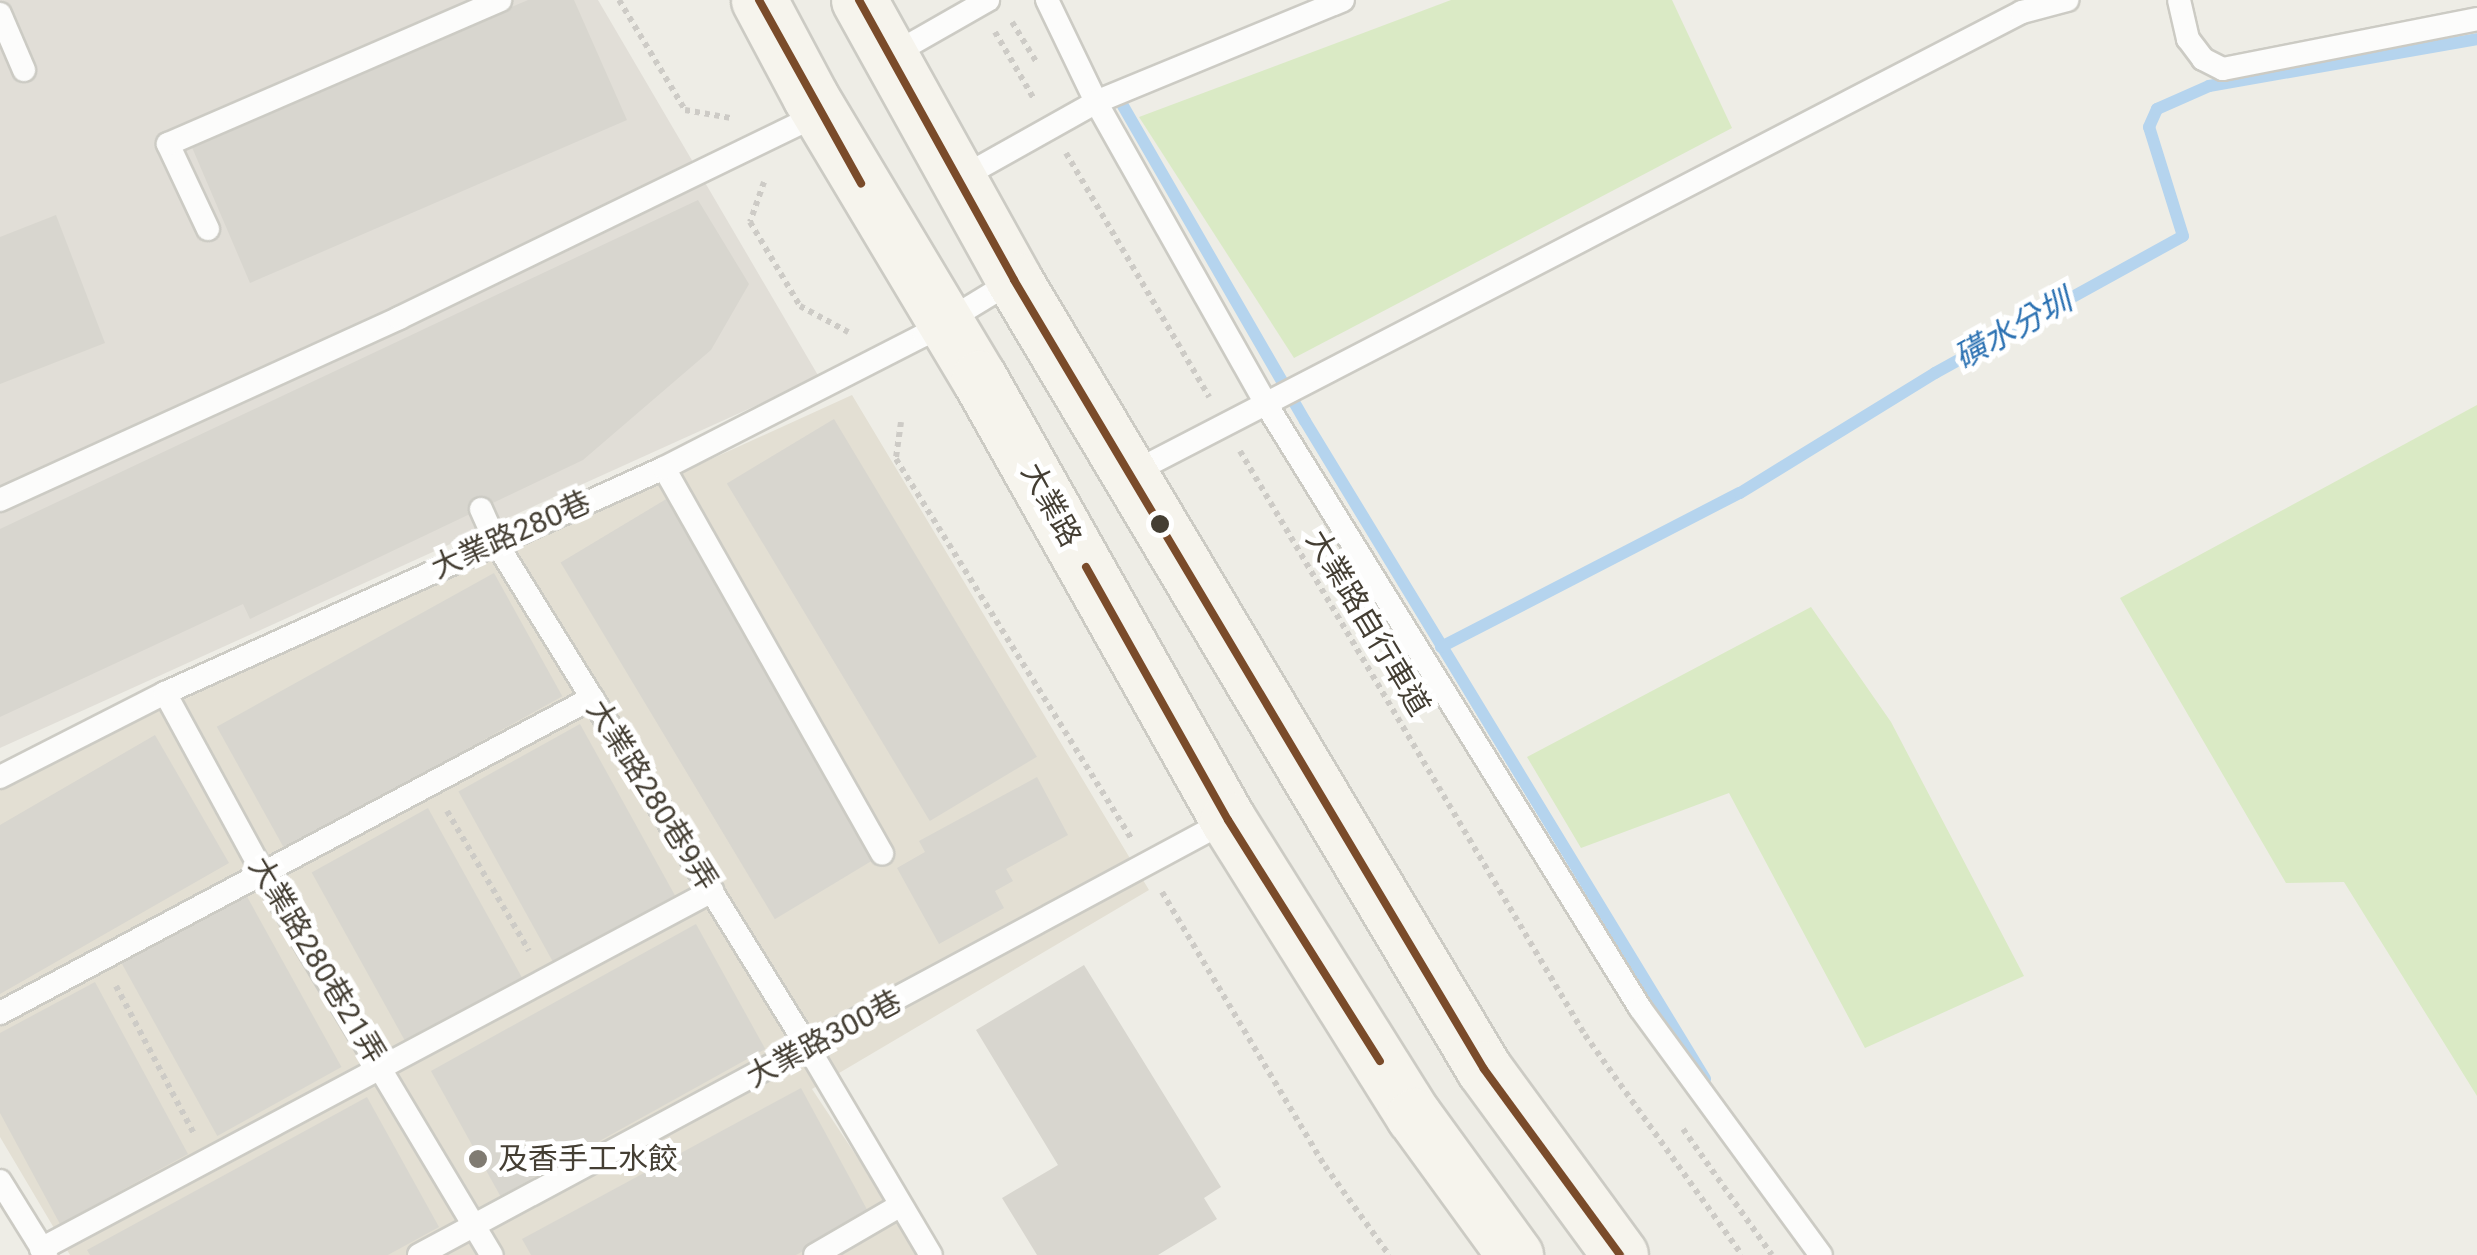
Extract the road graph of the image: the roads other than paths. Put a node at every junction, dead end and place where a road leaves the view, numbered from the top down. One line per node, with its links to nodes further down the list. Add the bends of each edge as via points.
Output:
1 (500, 0): 16 (lane, via 168,144)
2 (758, 0): 14 (main road, 大業路)
3 (860, 0): 11 (main road)
4 (1048, 0): 13 (lane)
5 (1343, 0): 13 (lane)
6 (2067, 0): 19 (lane, via 2022,12)
7 (2179, 0): 10 (lane, via 2188,39 2222,69)
8 (984, 3): 11 (lane)
9 (0, 14): 12 (lane)
10 (2477, 19)
11 (890, 56): 15 (main road)
12 (24, 70)
13 (1096, 102): 15 (lane); 19 (lane)
14 (821, 113): 18 (main road, 大業路); 22 (lane, via 404,327)
15 (959, 179): 17 (main road)
16 (208, 230)
17 (1014, 280): 18 (lane, 大業路280巷); 21 (main road)
18 (944, 324): 20 (lane, 大業路280巷); 28 (main road, 大業路)
19 (1266, 404): 21 (lane); 45 (lane, via 1640,1008)
20 (664, 468): 24 (lane, 大業路280巷); 29 (lane)
21 (1130, 474): 44 (main road, via 1484,1070)
22 (0, 500)
23 (481, 509): 24 (lane, 大業路280巷9弄)
24 (495, 541): 25 (lane, 大業路280巷); 26 (lane, 大業路280巷9弄)
25 (166, 693): 27 (lane, 大業路280巷); 30 (lane, 大業路280巷21弄)
26 (592, 698): 30 (lane); 31 (lane, 大業路280巷9弄)
27 (0, 777)
28 (1228, 820): 33 (lane, 大業路300巷); 43 (main road, 大業路, via 1414,1116)
29 (882, 854)
30 (263, 873): 32 (lane); 34 (lane, 大業路280巷21弄)
31 (712, 890): 33 (lane, 大業路280巷9弄); 34 (lane)
32 (0, 1013)
33 (809, 1048): 36 (lane, 大業路280巷9弄); 37 (lane, 大業路300巷)
34 (383, 1068): 37 (lane, 大業路280巷21弄); 38 (lane, via 206,1158)
35 (0, 1180): 38 (lane)
36 (901, 1206): 41 (lane); 42 (lane, 大業路280巷9弄)
37 (474, 1225): 39 (lane, 大業路300巷); 40 (lane, 大業路280巷21弄)
38 (44, 1252)
39 (419, 1255)
40 (492, 1255)
41 (814, 1255)
42 (931, 1255)
43 (1516, 1255)
44 (1620, 1255)
45 (1821, 1255)

